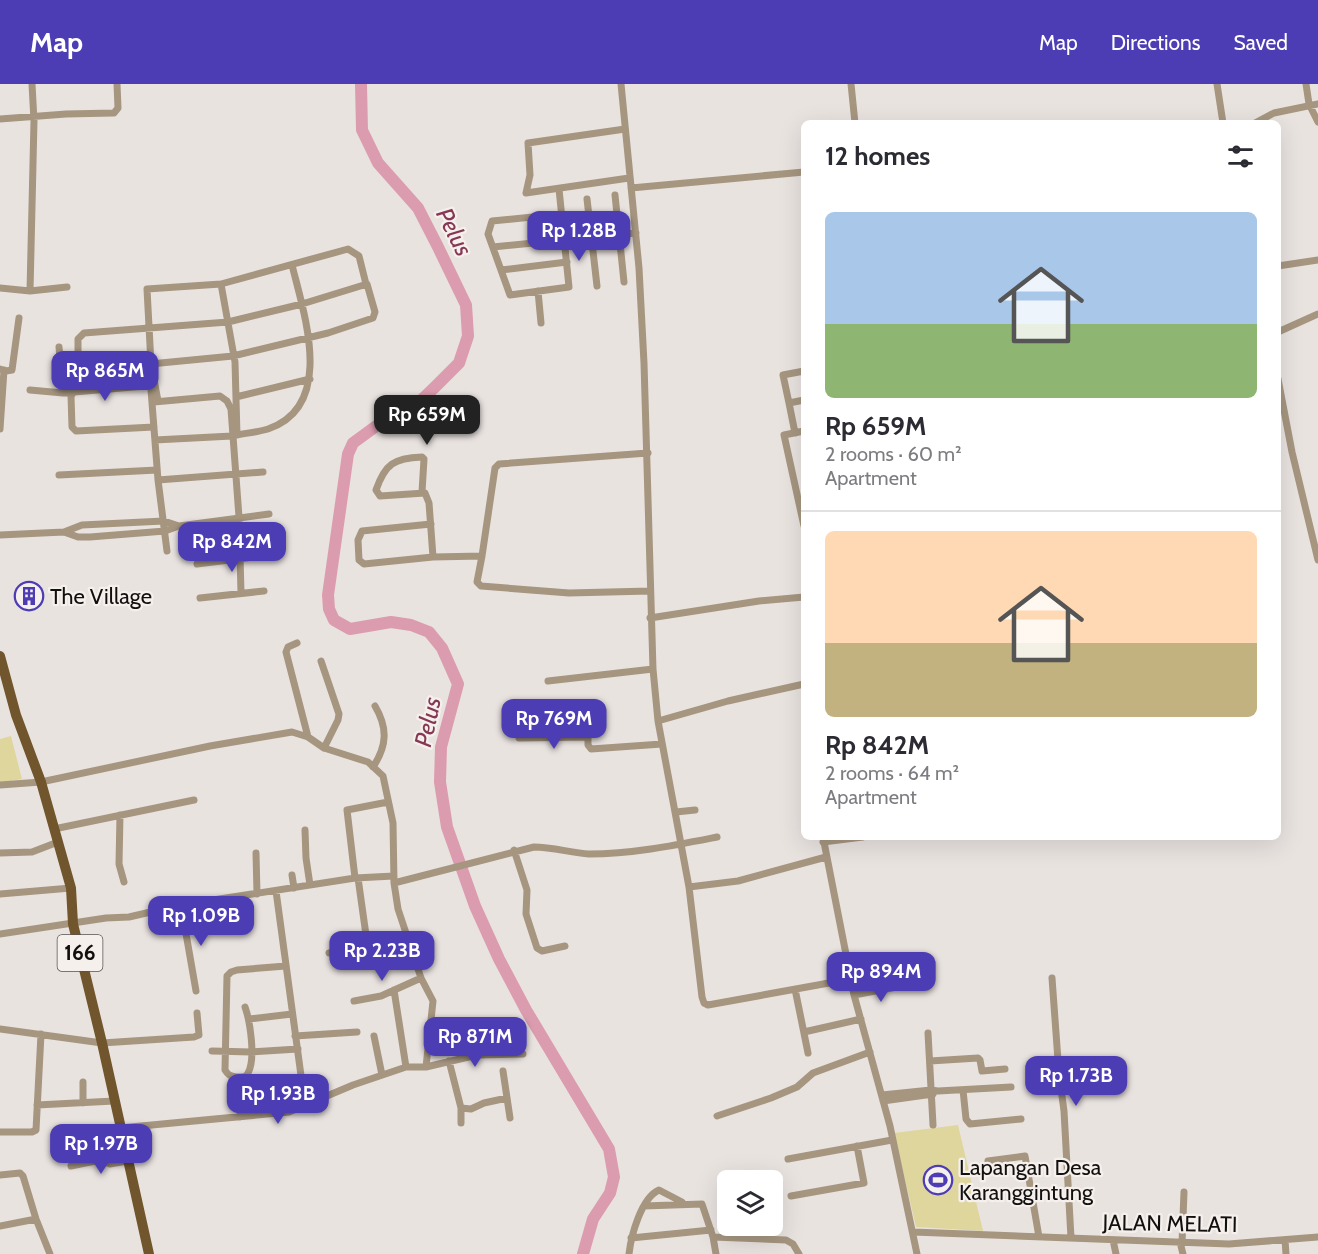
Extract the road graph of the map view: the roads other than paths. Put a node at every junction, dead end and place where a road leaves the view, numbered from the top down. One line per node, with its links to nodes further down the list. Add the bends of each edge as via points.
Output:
1 (32, 84): 9 (street)
2 (117, 84): 9 (street, via 118,108 114,113)
3 (621, 84): 15 (street)
4 (851, 84): 11 (street)
5 (1217, 84): 12 (street)
6 (1306, 84): 7 (street)
7 (1310, 104): 8 (street); 13 (street); 14 (street)
8 (1318, 104)
9 (34, 117): 10 (street); 39 (street)
10 (0, 119)
11 (855, 120)
12 (1223, 120)
13 (1261, 120)
14 (1318, 122)
15 (625, 129): 17 (street); 19 (street, via 528,143 530,175 526,193)
16 (801, 172): 18 (street)
17 (629, 178): 18 (street); 19 (street)
18 (630, 188): 23 (street)
19 (559, 189): 22 (street)
20 (615, 195): 24 (street)
21 (587, 199): 25 (street)
22 (562, 214): 26 (street); 27 (street, via 492,221 488,234)
23 (636, 233): 24 (street); 69 (street)
24 (619, 234): 25 (street); 33 (street)
25 (591, 237): 26 (street); 36 (street)
26 (565, 239): 27 (street); 29 (street)
27 (493, 247): 32 (street)
28 (1318, 260): 31 (street)
29 (567, 262): 32 (street); 40 (street, via 569,288)
30 (292, 265): 34 (street); 35 (street, via 348,249 359,256); 41 (street)
31 (1281, 266)
32 (501, 270): 40 (street, via 510,295)
33 (624, 282)
34 (221, 284): 44 (street); 46 (street, via 147,289)
35 (366, 284): 41 (street); 48 (street, via 375,312 373,318)
36 (597, 286)
37 (67, 287): 39 (street)
38 (0, 288): 39 (street)
39 (30, 291)
40 (538, 291): 45 (street)
41 (302, 304): 44 (street); 48 (street)
42 (1318, 314): 47 (street)
43 (19, 318): 52 (street, via 12,370)
44 (228, 322): 46 (street); 50 (street)
45 (541, 323)
46 (148, 329): 51 (street); 51 (street, via 84,333 78,339 77,349 79,365 88,370)
47 (1281, 331)
48 (308, 338): 50 (street); 54 (street)
49 (59, 347): 56 (street)
50 (233, 356): 51 (street); 59 (street)
51 (151, 364): 61 (street)
52 (2, 370): 64 (street)
53 (801, 372): 62 (street, via 783,375)
54 (310, 379): 59 (street); 67 (street, via 304,396 288,417 268,429)
55 (30, 390): 56 (street)
56 (63, 393): 57 (street)
57 (72, 393): 61 (street, via 149,386); 63 (street, via 72,427 76,431)
58 (1281, 395): 92 (street)
59 (236, 397): 67 (street)
60 (801, 401): 62 (street)
61 (155, 402): 63 (street); 67 (street, via 223,397 231,410)
62 (789, 403): 66 (street)
63 (154, 427): 68 (street)
64 (0, 429)
65 (801, 432): 66 (street)
66 (795, 433): 76 (street, via 784,435)
67 (234, 436): 68 (street); 72 (street)
68 (155, 440): 70 (street)
69 (648, 453): 89 (street, via 499,464 495,468); 95 (street)
70 (157, 470): 73 (street); 74 (street)
71 (263, 472): 72 (street)
72 (236, 473): 74 (street); 78 (street)
73 (59, 475)
74 (158, 480): 79 (street)
75 (422, 492): 75 (street, via 422,457 391,463 376,490 380,496); 80 (street, via 429,503)
76 (801, 512)
77 (269, 514): 78 (street)
78 (239, 517): 82 (street); 91 (street)
79 (164, 521): 81 (street); 82 (street); 83 (street)
80 (432, 524): 90 (street); 90 (street, via 362,531 358,540 359,557 364,564)
81 (86, 525): 84 (street); 86 (street)
82 (179, 526): 83 (street)
83 (165, 531): 86 (street); 87 (street)
84 (64, 532): 85 (street); 86 (street)
85 (0, 536)
86 (87, 537)
87 (167, 550)
88 (263, 556): 91 (street)
89 (482, 556): 90 (street); 95 (street, via 477,582 481,586 569,592)
90 (433, 557)
91 (239, 559): 93 (street); 96 (street)
92 (1318, 560)
93 (197, 564)
94 (264, 591): 96 (street)
95 (650, 591): 99 (street)
96 (241, 593): 98 (street)
97 (801, 597): 99 (street)
98 (200, 598)
99 (650, 618): 103 (street)
100 (297, 643): 110 (street, via 286,652)
101 (0, 656): 115 (main road, 166, via 16,715)
102 (321, 661): 113 (street, via 339,714)
103 (653, 669): 104 (street); 107 (street)
104 (548, 681)
105 (801, 685): 107 (street)
106 (375, 706): 114 (street, via 385,728)
107 (658, 721): 112 (street)
108 (588, 727): 109 (street)
109 (588, 737): 111 (street); 112 (street, via 591,749)
110 (308, 738): 113 (street); 115 (street, via 282,733)
111 (519, 738)
112 (662, 744): 120 (street)
113 (324, 748): 114 (street, via 360,758)
114 (373, 767): 118 (street, via 383,776)
115 (41, 782): 116 (street); 122 (main road, 166)
116 (0, 785)
117 (194, 800): 121 (street)
118 (388, 801): 133 (street, via 347,810); 134 (street, via 393,823)
119 (695, 810): 120 (street)
120 (676, 812): 127 (street)
121 (120, 815): 122 (street); 135 (street, via 119,864)
122 (54, 829): 126 (main road, 166)
123 (305, 830): 136 (street)
124 (717, 837): 127 (street)
125 (823, 840): 131 (street)
126 (58, 842): 129 (street, via 32,852); 138 (main road, 166)
127 (682, 844): 128 (street, via 597,853 545,847); 137 (street)
128 (514, 850): 134 (street); 148 (street, via 527,890 526,914 537,948 542,951)
129 (0, 853)
130 (256, 853): 142 (street)
131 (826, 857): 137 (street, via 738,881); 153 (street)
132 (292, 875): 139 (street)
133 (356, 878): 134 (street); 136 (street); 146 (street)
134 (394, 879): 147 (street)
135 (124, 882)
136 (310, 885): 139 (street)
137 (689, 887): 155 (street, via 704,1003)
138 (71, 888): 141 (street); 144 (main road, 166)
139 (294, 888): 140 (street)
140 (276, 891): 142 (street); 150 (street)
141 (0, 894)
142 (257, 894): 143 (street)
143 (181, 905): 144 (street); 157 (street)
144 (73, 924): 145 (street); 172 (main road, 166)
145 (0, 934)
146 (366, 935)
147 (401, 937): 149 (street); 152 (street)
148 (565, 946)
149 (329, 953)
150 (286, 966): 162 (street); 174 (street, via 228,974)
151 (1052, 978): 227 (street)
152 (418, 979): 156 (street); 183 (street, via 433,1001)
153 (851, 979): 155 (street); 158 (street)
154 (902, 986): 158 (street)
155 (795, 989): 167 (street)
156 (394, 990): 159 (street); 182 (street)
157 (196, 992)
158 (854, 995): 164 (street)
159 (354, 1001)
160 (245, 1007): 163 (street)
161 (197, 1014): 172 (street, via 198,1037)
162 (292, 1014): 163 (street); 170 (street)
163 (249, 1019): 176 (street)
164 (861, 1019): 167 (street); 177 (street)
165 (0, 1029): 169 (street)
166 (357, 1032): 170 (street)
167 (804, 1032): 178 (street)
168 (928, 1033): 180 (street)
169 (40, 1034): 172 (street); 196 (street)
170 (295, 1036): 173 (street)
171 (374, 1036): 186 (street)
172 (102, 1043): 194 (main road, 166)
173 (298, 1049): 176 (street); 197 (street)
174 (226, 1050): 175 (street); 176 (street); 187 (street, via 226,1074)
175 (212, 1051)
176 (251, 1052): 187 (street, via 248,1073)
177 (870, 1052): 193 (street); 200 (street, via 813,1074 797,1087 771,1098)
178 (807, 1053)
179 (523, 1054): 181 (street, via 477,1055)
180 (930, 1060): 184 (street, via 978,1058 982,1071); 191 (street)
181 (449, 1061): 183 (street); 198 (street)
182 (406, 1067): 183 (street); 186 (street)
183 (426, 1067)
184 (1005, 1070)
185 (503, 1071): 192 (street)
186 (382, 1075): 197 (street)
187 (240, 1077): 199 (street)
188 (83, 1082): 195 (street)
189 (1011, 1087): 190 (street)
190 (963, 1090): 191 (street); 202 (street, via 970,1124)
191 (934, 1092): 193 (street); 204 (street)
192 (507, 1098): 198 (street, via 471,1109); 201 (street)
193 (883, 1098): 207 (street)
194 (114, 1101): 195 (street); 205 (main road, 166)
195 (83, 1102): 196 (street)
196 (37, 1105): 206 (street, via 35,1131)
197 (305, 1105): 199 (street, via 289,1112)
198 (461, 1108): 203 (street)
199 (240, 1116): 205 (street)
200 (717, 1116)
201 (510, 1118)
202 (1021, 1119)
203 (461, 1123)
204 (933, 1125)
205 (120, 1128): 210 (main road, 166)
206 (0, 1132)
207 (892, 1140): 208 (street); 220 (street)
208 (857, 1146): 209 (street); 215 (street, via 864,1183)
209 (788, 1159)
210 (127, 1161): 212 (street, via 110,1164 100,1160); 232 (main road, 166)
211 (988, 1161): 223 (street, via 1026,1156)
212 (71, 1166)
213 (0, 1175): 218 (street, via 22,1174)
214 (1184, 1192): 230 (street)
215 (791, 1196)
216 (684, 1203): 217 (street); 217 (street, via 658,1190); 221 (street, via 702,1204)
217 (644, 1206): 225 (street)
218 (36, 1219): 219 (street); 231 (street)
219 (0, 1226)
220 (913, 1232): 223 (street, JALAN MELATI); 236 (street)
221 (712, 1234): 222 (street); 225 (street); 234 (street)
222 (732, 1237): 226 (street)
223 (1039, 1237): 227 (street, JALAN MELATI)
224 (1318, 1237): 229 (street, JALAN MELATI)
225 (631, 1238): 233 (street)
226 (766, 1238): 235 (street, via 791,1242)
227 (1071, 1238): 228 (street, JALAN MELATI)
228 (1113, 1240): 230 (street, JALAN MELATI); 237 (street)
229 (1285, 1240): 230 (street, JALAN MELATI); 239 (street)
230 (1181, 1242): 238 (street)
231 (50, 1254)
232 (149, 1254)
233 (629, 1254)
234 (716, 1254)
235 (799, 1254)
236 (917, 1254)
237 (1116, 1254)
238 (1183, 1254)
239 (1286, 1254)

